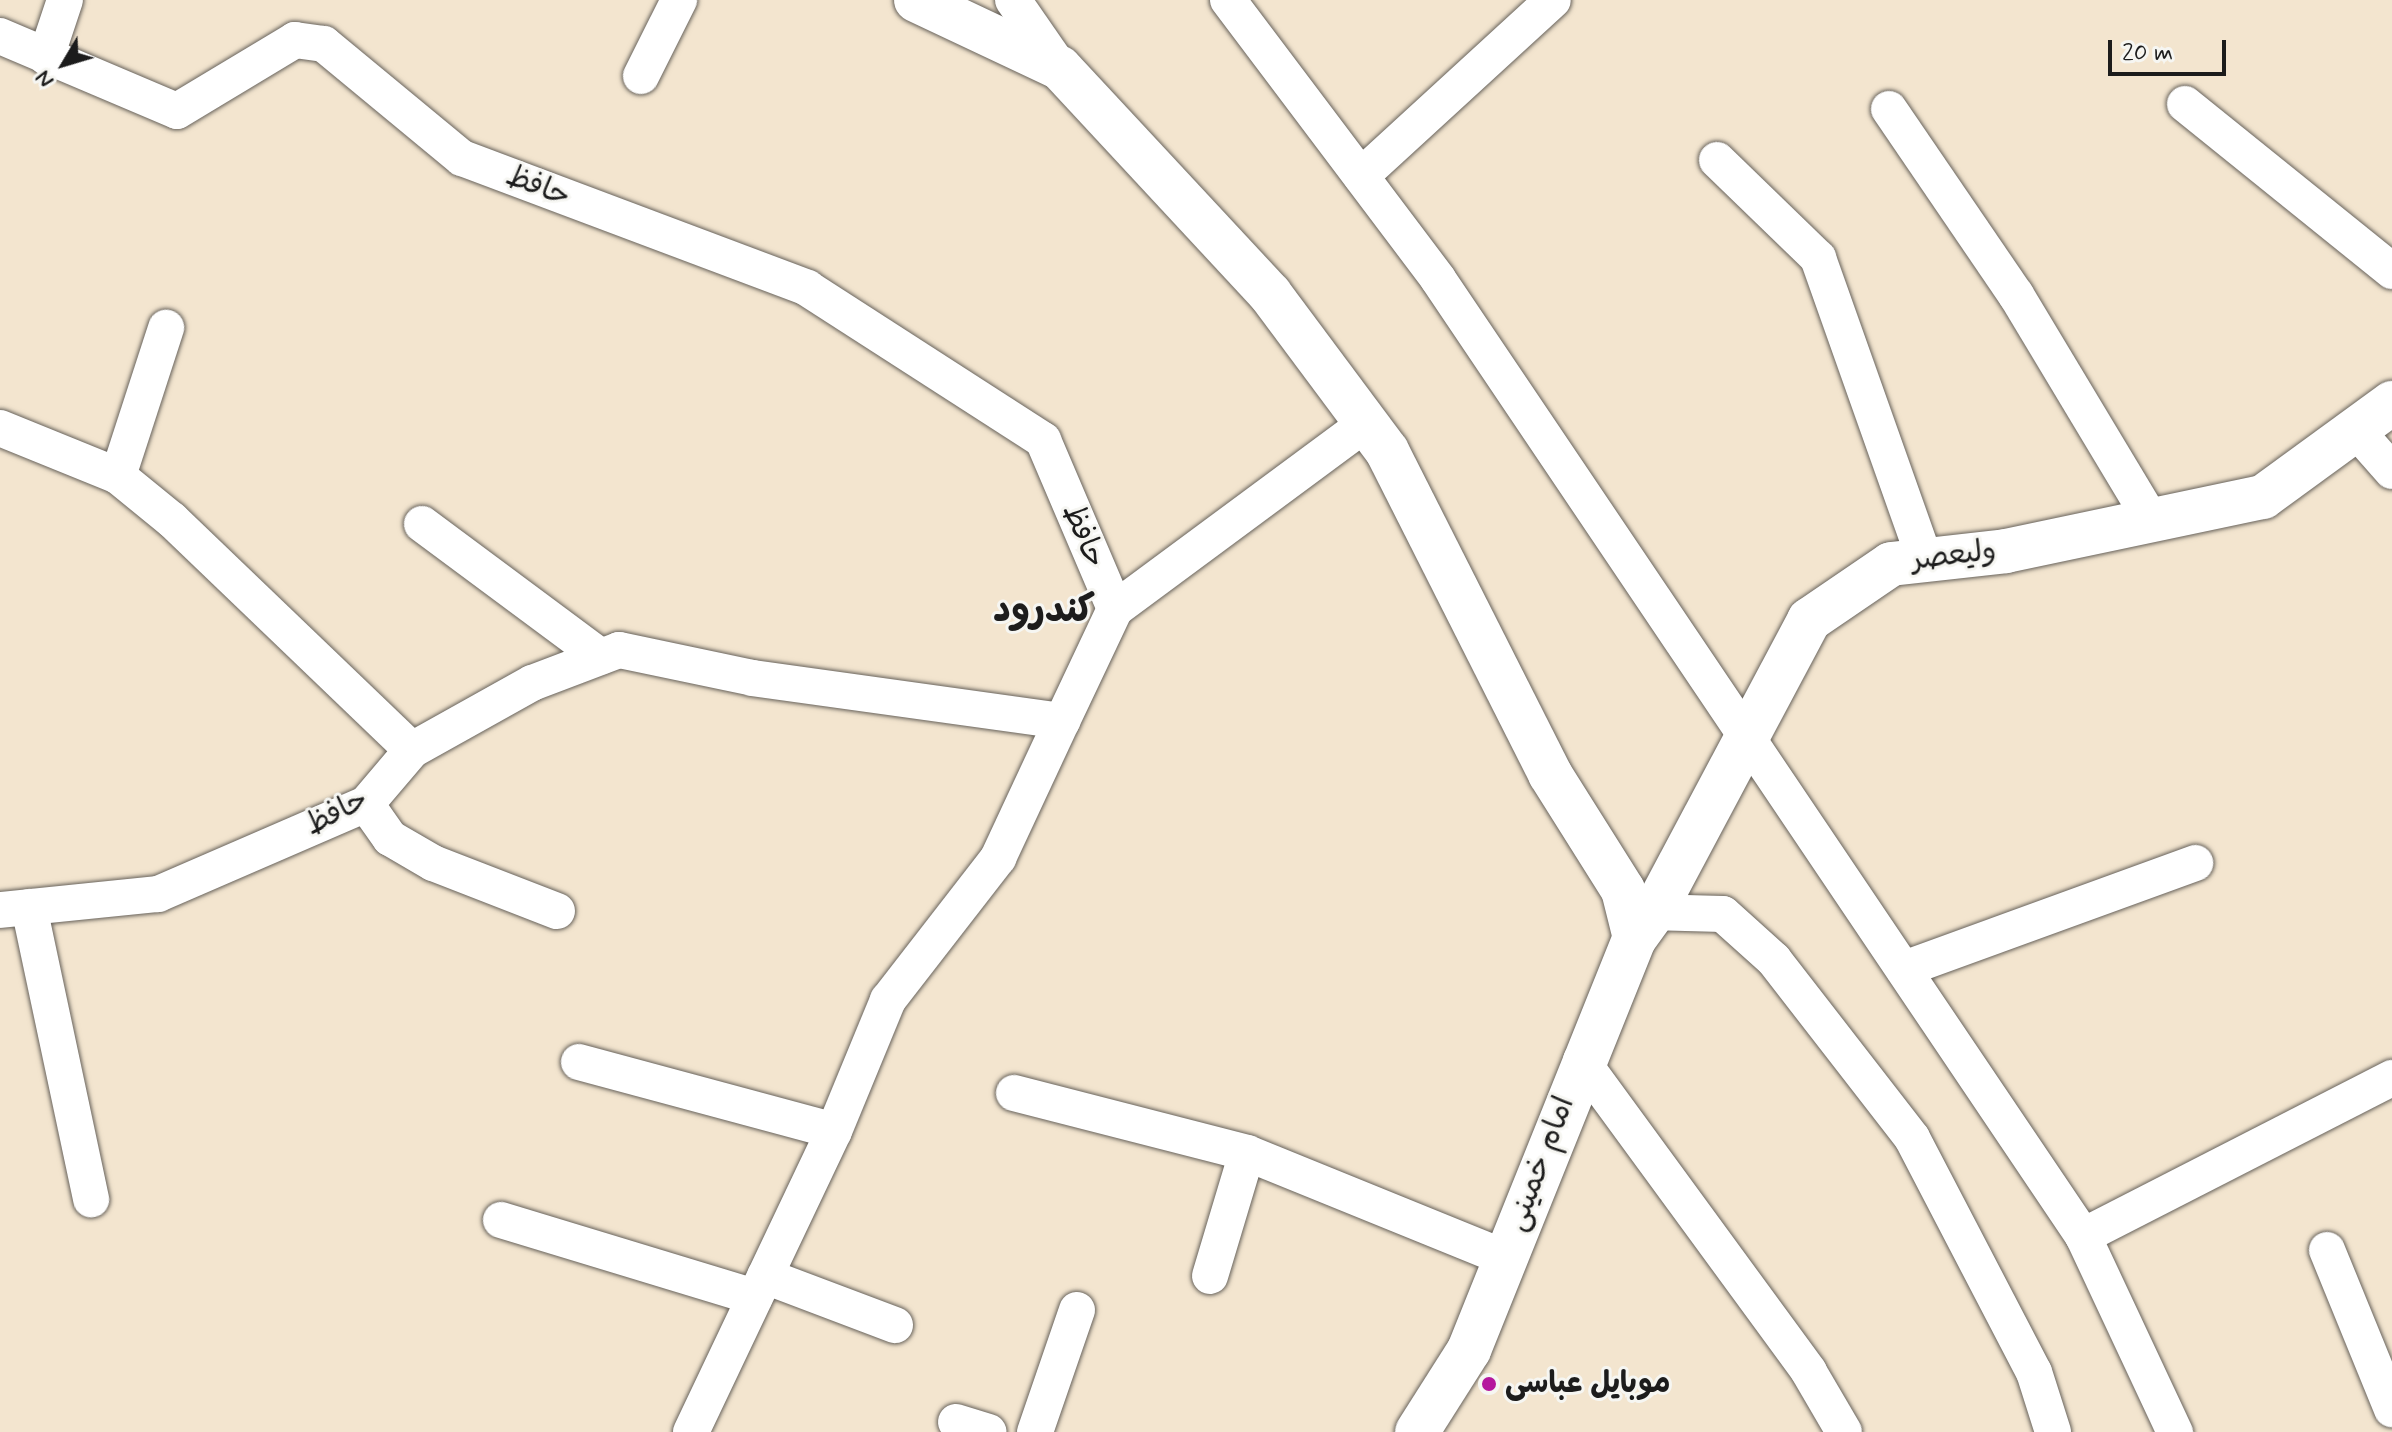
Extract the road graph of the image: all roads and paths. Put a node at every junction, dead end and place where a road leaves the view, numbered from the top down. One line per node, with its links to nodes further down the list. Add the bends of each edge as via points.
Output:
1 (65, 0): 8 (street)
2 (679, 0): 10 (street)
3 (916, 0): 9 (street)
4 (1013, 0): 9 (street)
5 (1553, 0): 14 (street)
6 (1236, 3): 14 (street)
7 (0, 36): 8 (street, حافظ)
8 (46, 57): 26 (street, حافظ, via 177,111 295,40 324,44 462,158 807,288 1043,440)
9 (1060, 68): 18 (street, via 1270,294)
10 (641, 76)
11 (2185, 104): 15 (street)
12 (1889, 109): 23 (street, via 2016,295)
13 (1717, 160): 25 (street, via 1818,258)
14 (1361, 176): 30 (street, via 1438,279)
15 (2392, 271)
16 (166, 328): 22 (street)
17 (2392, 403): 20 (street, ولیعصر)
18 (1366, 423): 26 (street); 35 (street, via 1387,451 1550,774 1623,890)
19 (0, 428): 22 (street)
20 (2355, 429): 21 (street); 23 (street, ولیعصر, via 2263,497)
21 (2392, 471)
22 (118, 476): 29 (street, via 172,520)
23 (2151, 520): 25 (street, ولیعصر, via 2006,551)
24 (422, 524): 27 (street)
25 (1925, 560): 30 (street, ولیعصر, via 1891,564 1809,620)
26 (1115, 609): 28 (street)
27 (600, 656): 28 (street, حافظ, via 619,650 753,678); 29 (street, حافظ, via 532,683)
28 (1062, 721): 41 (street, via 998,858 888,1000)
29 (412, 750): 31 (street, حافظ)
30 (1738, 750): 35 (street, ولیعصر); 36 (street)
31 (366, 804): 33 (street, حافظ, via 158,894); 34 (street, via 390,838 433,863)
32 (2195, 863): 36 (street)
33 (14, 908): 43 (street)
34 (557, 911)
35 (1650, 915): 37 (street, امام خمینی); 57 (street, via 1723,914 1774,960 1912,1138 2034,1372)
36 (1904, 969): 45 (street)
37 (1581, 1060): 47 (street, امام خمینی); 56 (street, via 1809,1372)
38 (579, 1062): 41 (street)
39 (2392, 1078): 45 (street)
40 (1014, 1093): 42 (street)
41 (834, 1131): 49 (street)
42 (1247, 1153): 47 (street); 48 (street)
43 (91, 1199)
44 (501, 1220): 49 (street)
45 (2083, 1236): 58 (street)
46 (2327, 1250): 52 (street)
47 (1505, 1258): 55 (street, امام خمینی, via 1469,1350)
48 (1210, 1276)
49 (760, 1287): 51 (street); 53 (street)
50 (1077, 1310): 54 (street)
51 (895, 1325)
52 (2392, 1409)
53 (691, 1432)
54 (1035, 1432)
55 (1417, 1432)
56 (1844, 1432)
57 (2053, 1432)
58 (2175, 1432)

